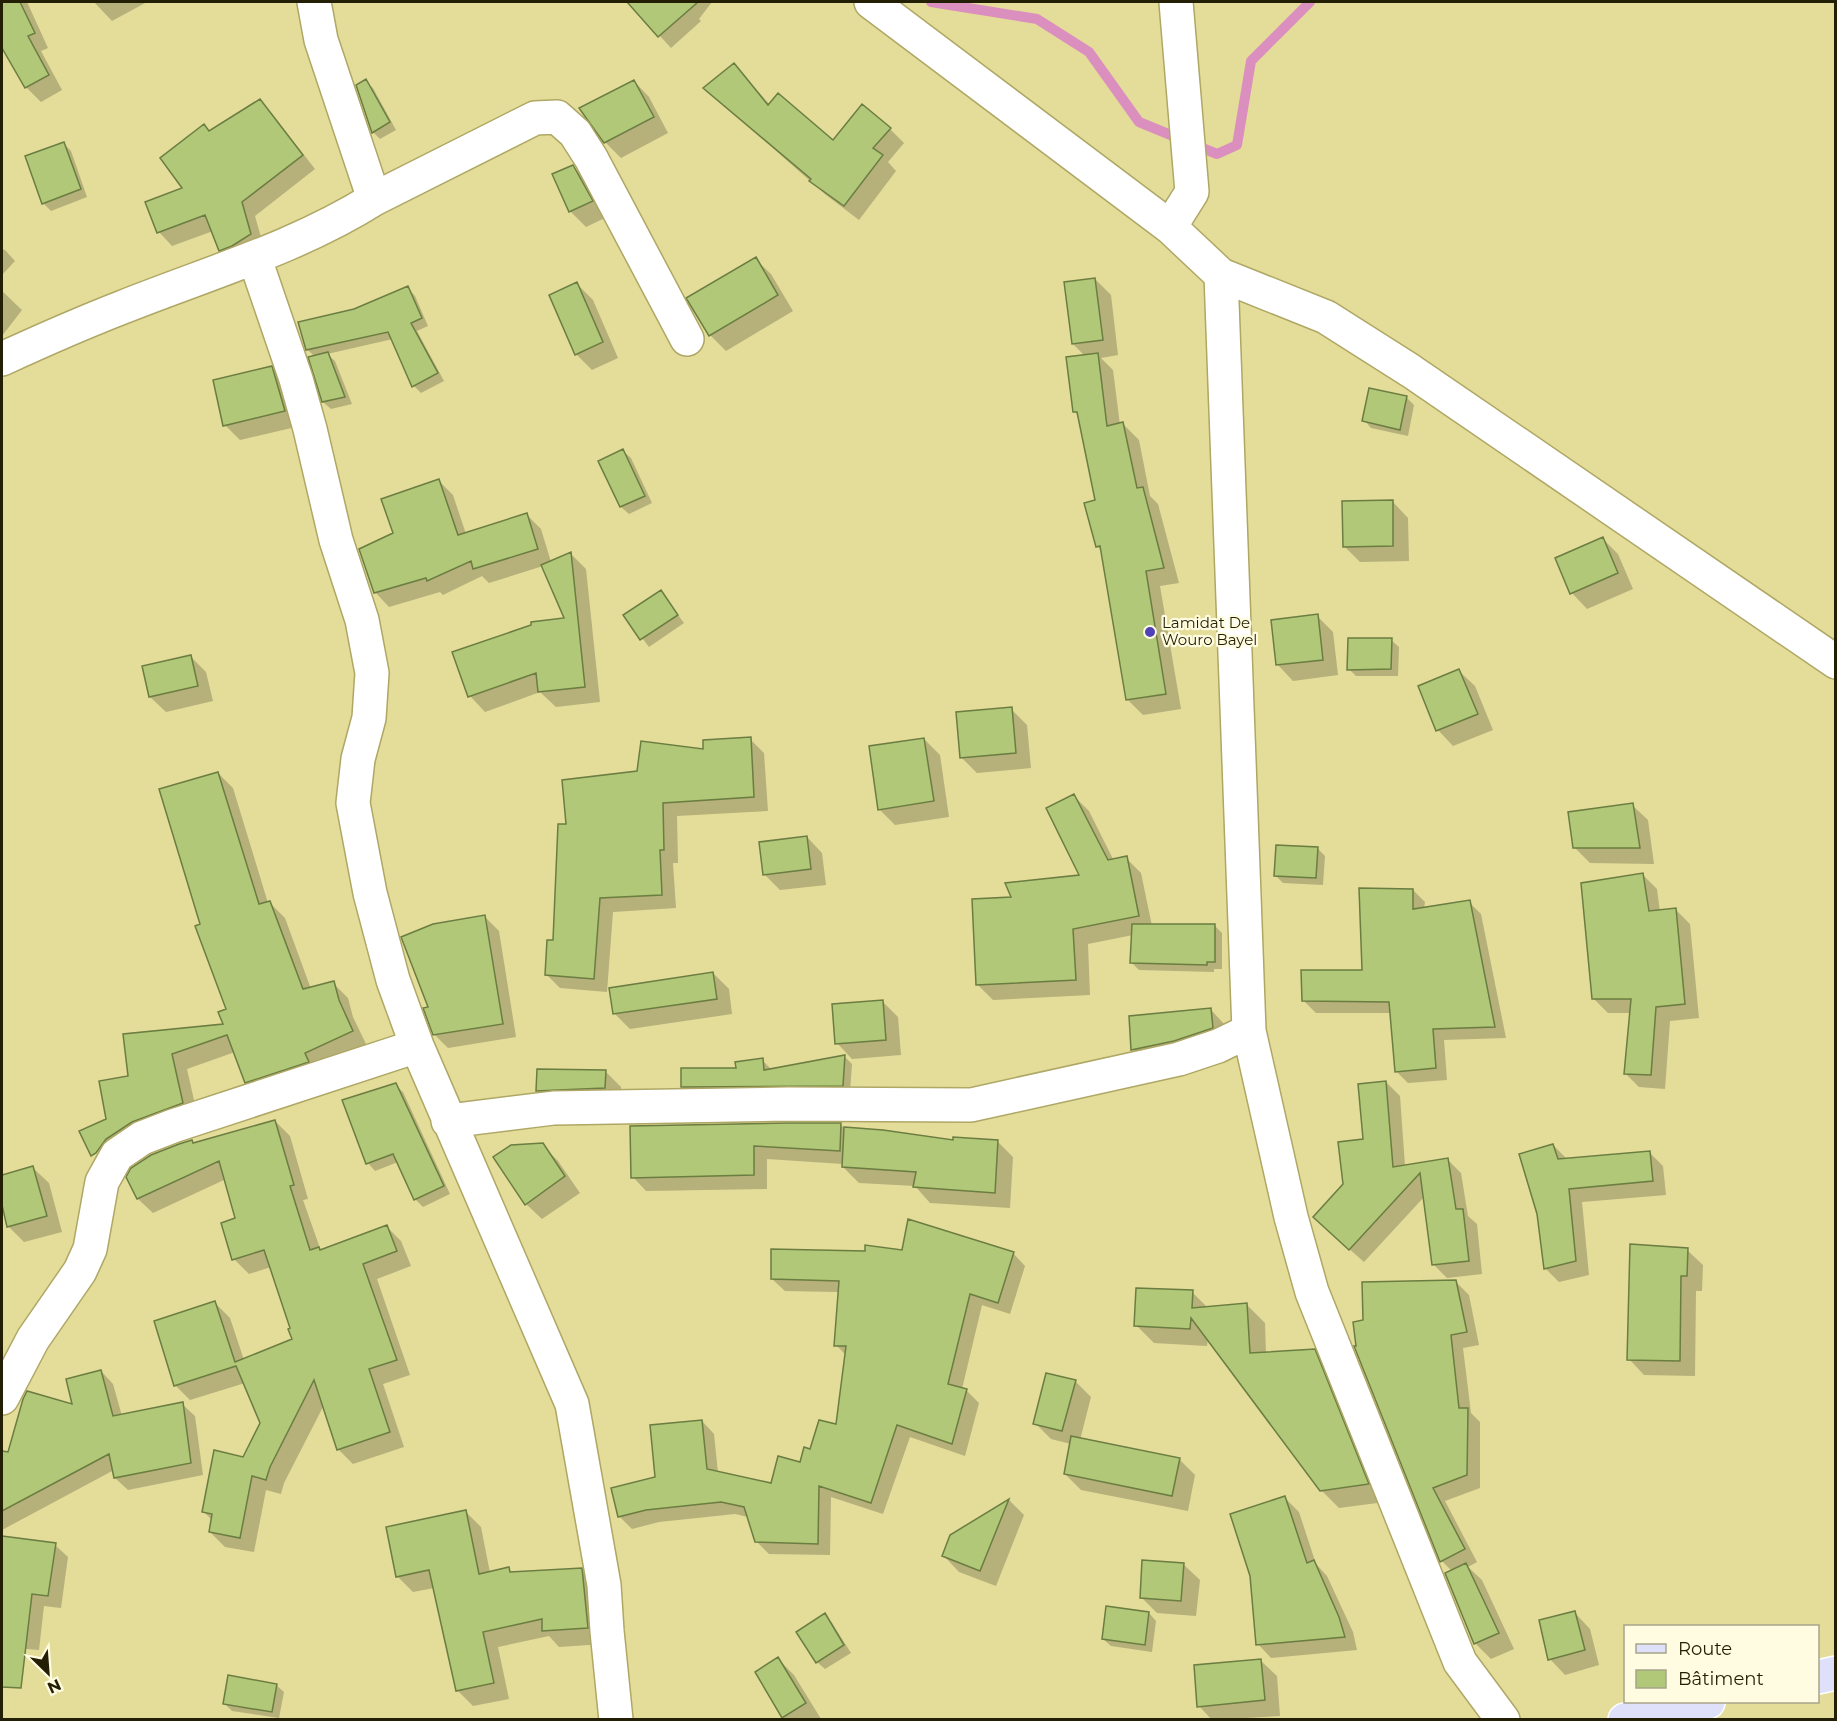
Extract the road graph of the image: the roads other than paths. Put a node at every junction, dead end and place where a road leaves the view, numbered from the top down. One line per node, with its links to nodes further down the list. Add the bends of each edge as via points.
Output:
1 (314, 2): 4 (street, via 321,40)
2 (871, 2): 5 (street)
3 (1176, 2): 5 (street, via 1192,192)
4 (374, 200): 6 (street); 8 (street, via 535,118 557,117 575,133 591,158)
5 (1170, 227): 7 (street)
6 (255, 259): 9 (street, via 123,307); 12 (street, via 302,399 336,540 362,620 372,673 369,718 358,759 353,803 372,904)
7 (1221, 274): 10 (street, via 1326,316); 11 (street)
8 (687, 339)
9 (2, 359)
10 (1836, 663)
11 (1249, 1031): 13 (street, via 1179,1059 971,1105 553,1108); 19 (street, via 1312,1292 1460,1662)
12 (417, 1046): 13 (street); 14 (street, via 173,1126 142,1138 117,1155 102,1182 90,1249 80,1271 33,1339)
13 (448, 1121): 18 (street, via 572,1404 604,1585)
14 (2, 1398)
15 (1836, 1673): 16 (main road)
16 (1819, 1677)
17 (1699, 1703): 20 (main road)
18 (616, 1719)
19 (1503, 1719)
20 (1625, 1719)

